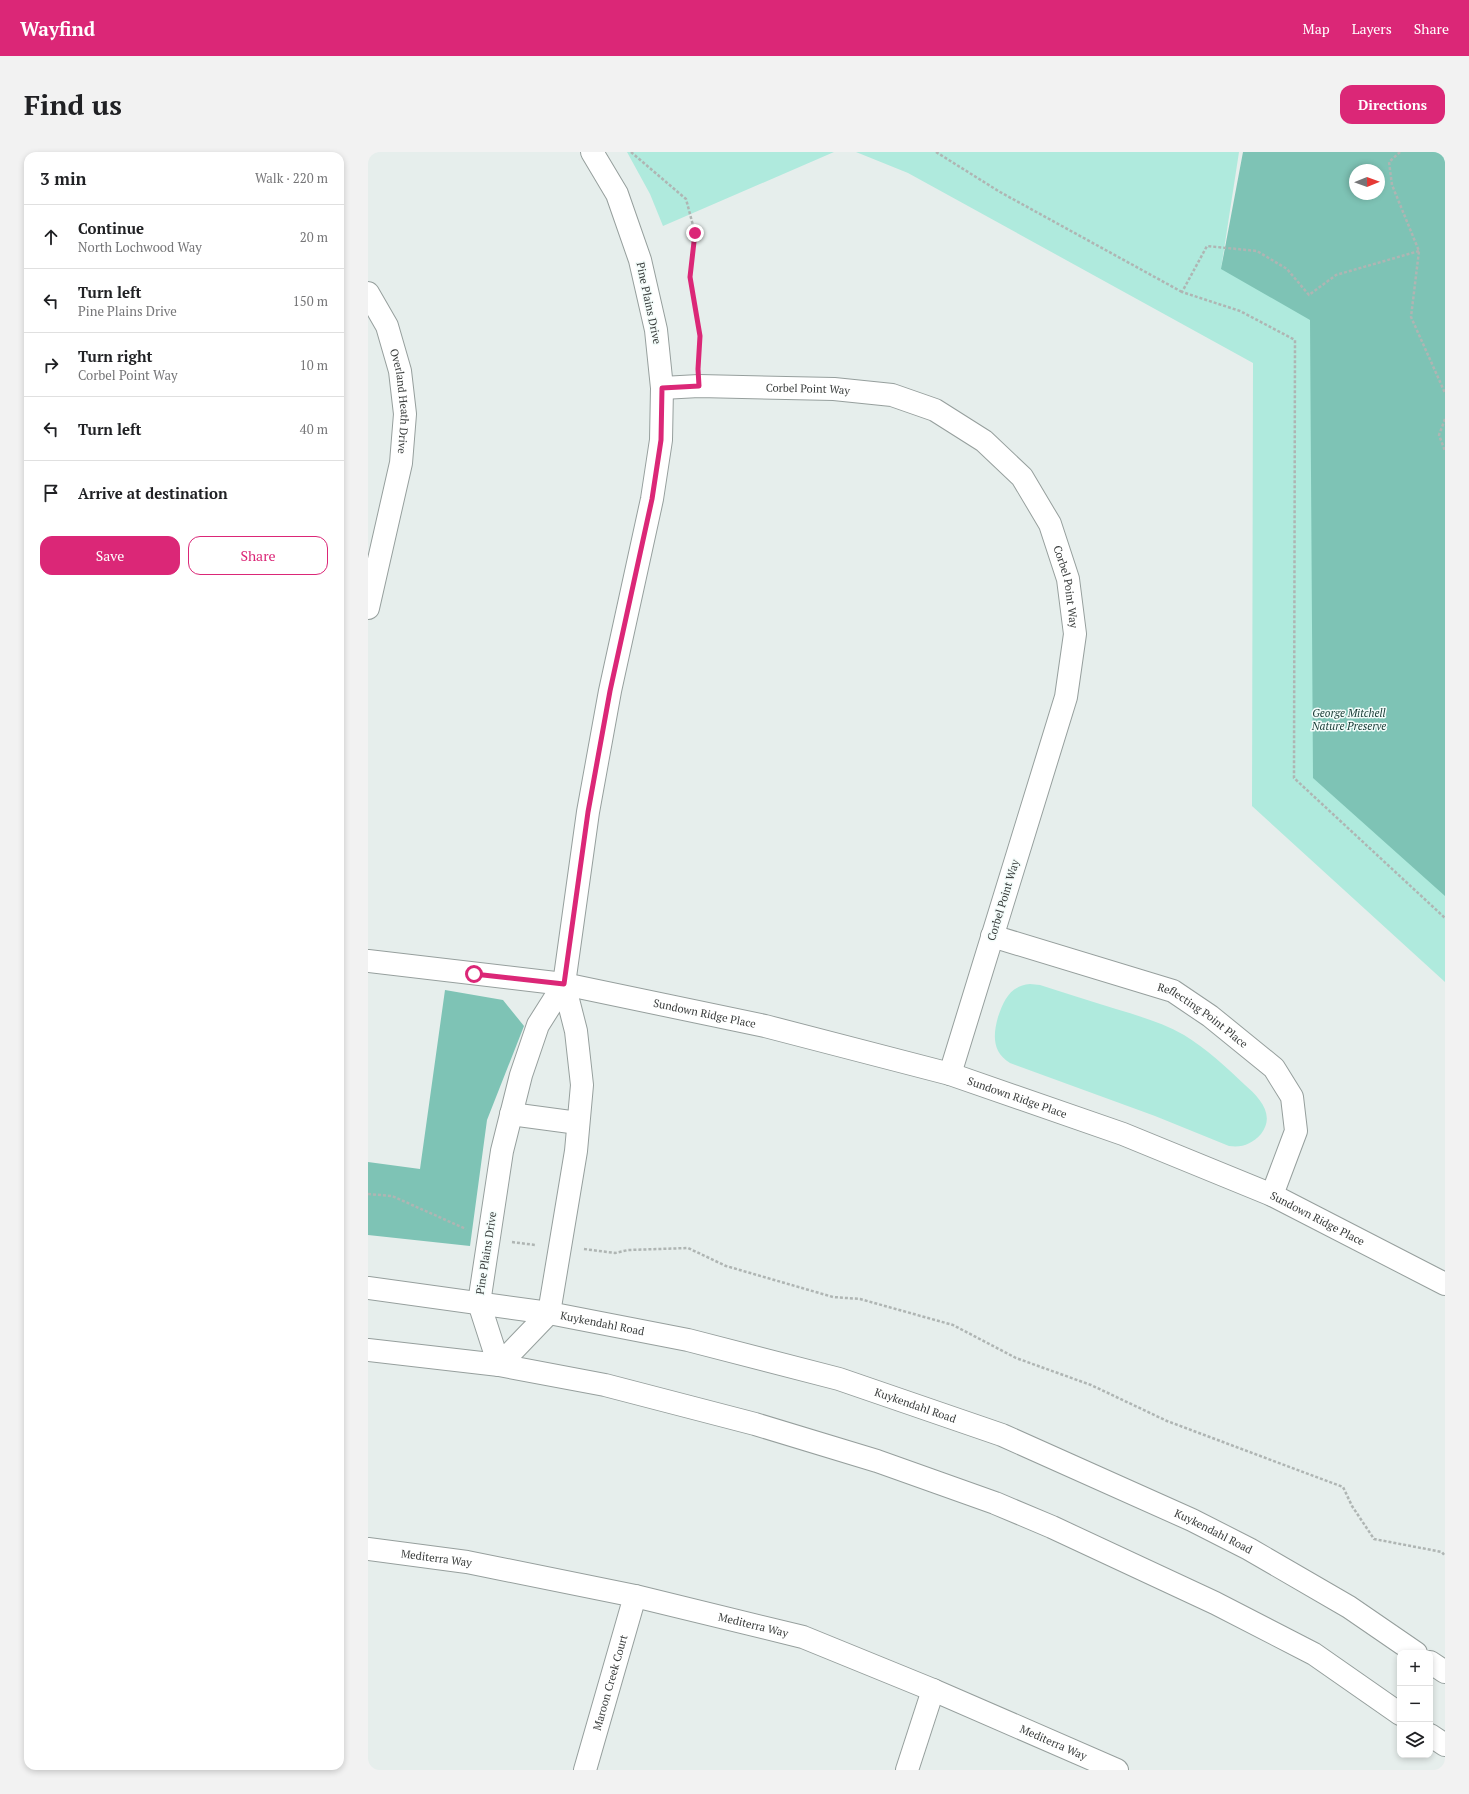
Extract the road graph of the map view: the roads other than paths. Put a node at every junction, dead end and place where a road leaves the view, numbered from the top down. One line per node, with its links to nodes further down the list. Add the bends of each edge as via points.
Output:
1 (592, 152): 3 (street, Pine Plains Drive, via 617,194 640,260 656,330)
2 (368, 292): 4 (street, Overland Heath Drive, via 387,326 400,371 406,414 401,463)
3 (662, 388): 6 (street, Corbel Point Way, via 699,386 834,389 892,395 935,410 984,441 1022,477 1050,524 1068,579 1075,634 1066,697); 8 (street, Pine Plains Drive, via 661,440 652,499 608,698 588,812)
4 (370, 586): 5 (street, Overland Heath Drive)
5 (368, 608)
6 (992, 936): 9 (street, Corbel Point Way); 12 (street, Reflecting Point Place, via 1173,991 1210,1016 1274,1068 1292,1098 1296,1131)
7 (368, 961): 8 (street, Sundown Ridge Place)
8 (564, 984): 9 (street, Sundown Ridge Place, via 765,1026); 10 (street, Pine Plains Drive, via 538,1025); 11 (street, Pine Plains Drive, via 576,1031 582,1085)
9 (950, 1074): 12 (street, Sundown Ridge Place, via 1123,1134)
10 (511, 1114): 11 (street); 15 (street, Pine Plains Drive, via 502,1151)
11 (578, 1123): 16 (street, Pine Plains Drive, via 576,1151)
12 (1272, 1195): 13 (street, Sundown Ridge Place)
13 (1445, 1284)
14 (368, 1288): 15 (street, Kuykendahl Road)
15 (479, 1303): 16 (street, Kuykendahl Road); 18 (street, Pine Plains Drive)
16 (549, 1313): 18 (street); 21 (street, Kuykendahl Road, via 688,1340 839,1379 1002,1435 1192,1520 1250,1549 1349,1607)
17 (368, 1350): 18 (street)
18 (499, 1366): 25 (street, via 604,1385 755,1424 877,1461 995,1503 1126,1560 1314,1654)
19 (368, 1549): 20 (street, Mediterra Way, via 467,1562)
20 (635, 1596): 24 (street, Mediterra Way, via 803,1637); 28 (street, Maroon Creek Court)
21 (1412, 1650)
22 (1433, 1664): 23 (street)
23 (1445, 1672)
24 (933, 1690): 29 (street); 30 (street, Mediterra Way)
25 (1397, 1712)
26 (1433, 1737): 27 (street)
27 (1445, 1745)
28 (585, 1770)
29 (907, 1770)
30 (1117, 1770)

